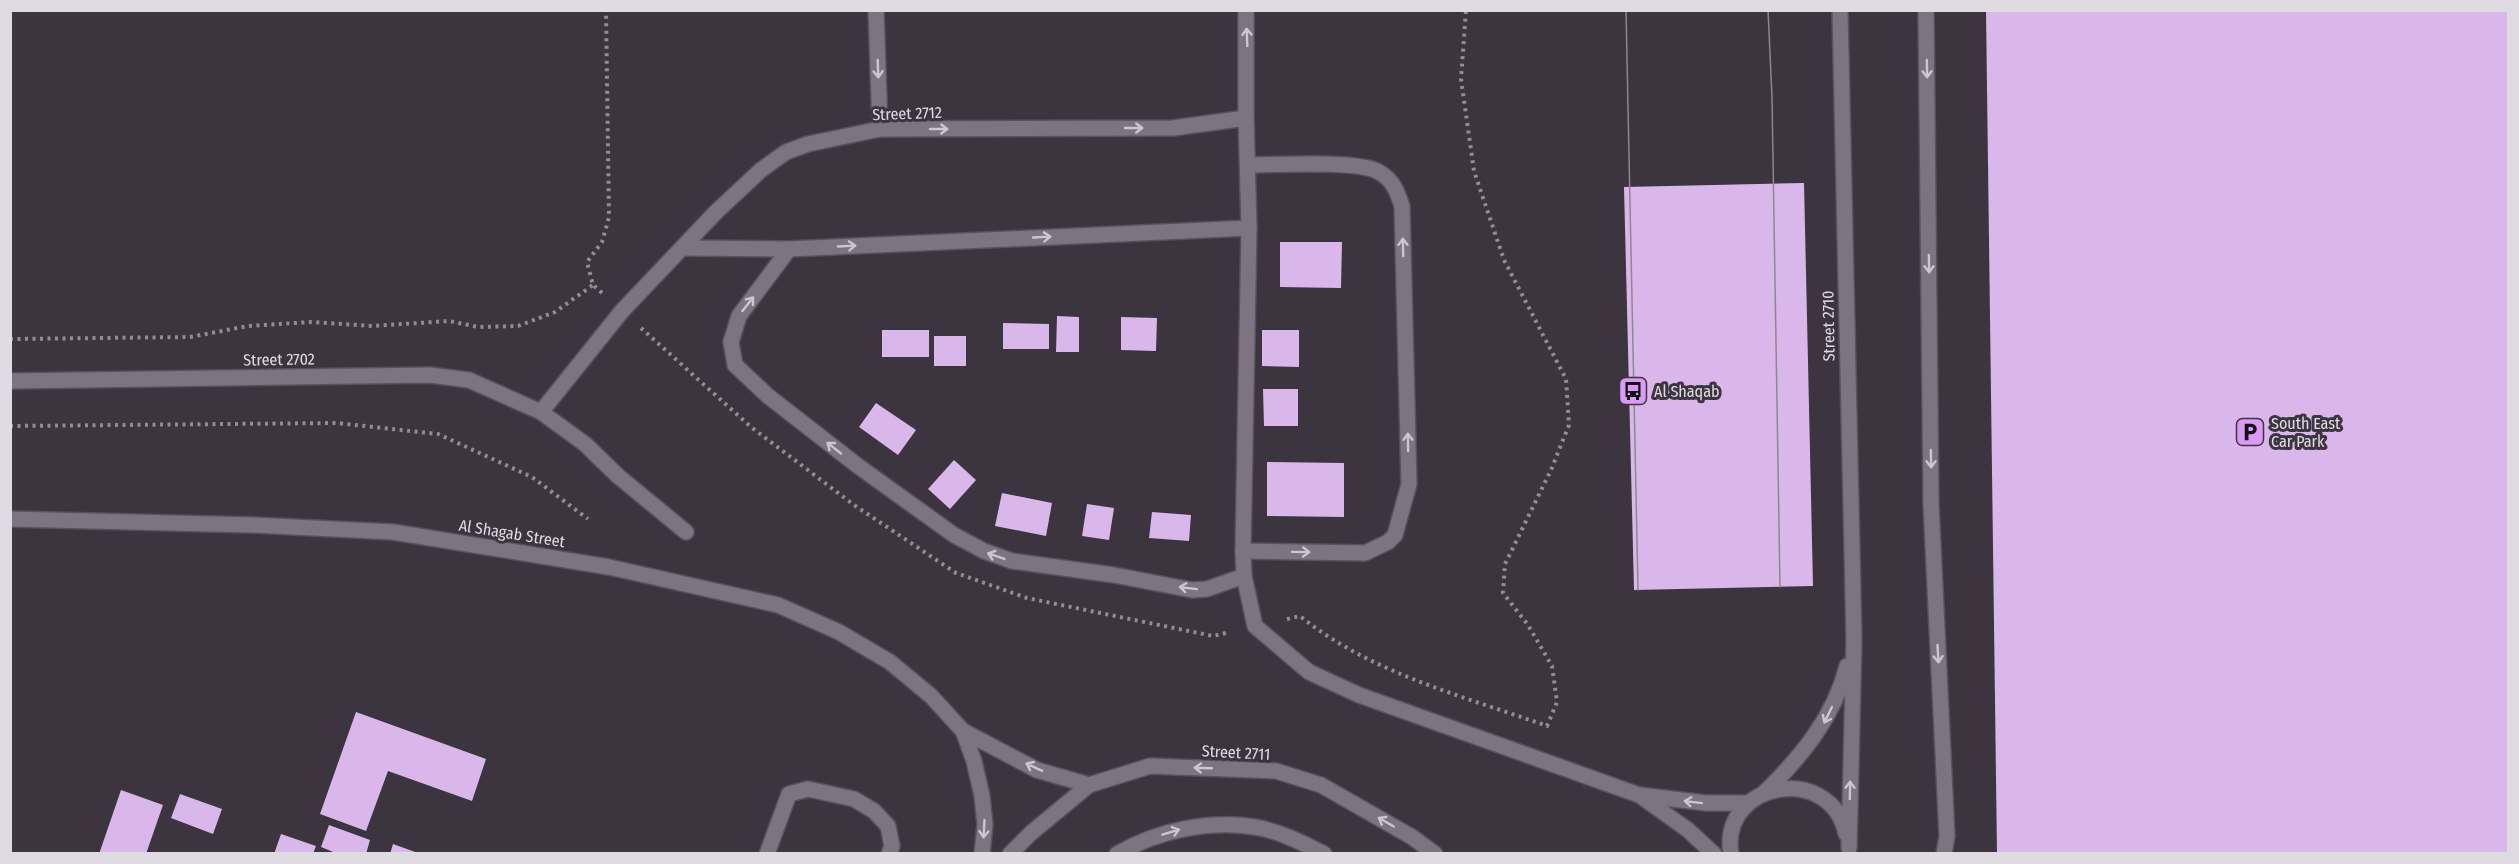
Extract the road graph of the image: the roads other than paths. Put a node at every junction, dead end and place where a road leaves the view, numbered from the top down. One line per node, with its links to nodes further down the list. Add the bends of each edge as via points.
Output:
1 (876, 10): 6 (street, one-way to 6)
2 (1246, 10): 5 (street, one-way to 2)
3 (1840, 10): 17 (street, Street 2710)
4 (1926, 10): 33 (street, one-way to 33, via 1931,504 1947,836)
5 (1246, 118): 6 (street, Street 2712, one-way to 5, via 1173,128); 7 (street)
6 (880, 129): 9 (street, Street 2712, via 786,152 761,170)
7 (1248, 165): 8 (street); 15 (street, one-way to 7, via 1365,553 1395,535 1409,484 1402,206 1395,185 1378,171 1341,164)
8 (1249, 228): 10 (street, one-way to 8); 15 (street)
9 (683, 248): 10 (street); 12 (street, Street 2712, via 622,311)
10 (789, 249): 16 (street, one-way to 10, via 1208,589 1192,590 1012,561 954,535 858,466 768,396 735,365 731,342 739,316)
11 (10, 381): 12 (street, Street 2702, via 430,375 469,380)
12 (541, 412): 14 (street, Street 2702, via 585,444)
13 (10, 519): 18 (street, Al Shagab Street, via 393,532 609,567 778,606 839,632 898,669 931,696)
14 (686, 532)
15 (1243, 551): 16 (street)
16 (1244, 576): 21 (street, via 1256,626 1310,672 1359,695)
17 (1854, 640): 20 (street, Street 2710, one-way to 20, via 1843,684 1824,724 1798,761); 23 (street, Street 2710, one-way to 17)
18 (963, 731): 19 (street, Al Shagab Street, one-way to 18, via 1037,770); 26 (street, Al Shagab Street, one-way to 26, via 974,760 986,825)
19 (1089, 785): 27 (street); 30 (street, Street 2711, one-way to 19, via 1321,785 1276,771 1150,766)
20 (1766, 792): 22 (street); 23 (street, via 1789,787 1812,792 1832,805 1844,825)
21 (1639, 795): 22 (street, one-way to 21); 31 (street)
22 (1746, 803): 32 (street, via 1733,826)
23 (1848, 851)
24 (767, 854): 25 (street, via 789,794 808,789 854,799 874,811 888,826 892,846)
25 (889, 854)
26 (982, 854)
27 (1010, 854)
28 (1117, 854): 29 (street, one-way to 29, via 1139,841 1180,829 1220,825 1257,828)
29 (1324, 854)
30 (1435, 854)
31 (1714, 854)
32 (1731, 854)
33 (1944, 854)

